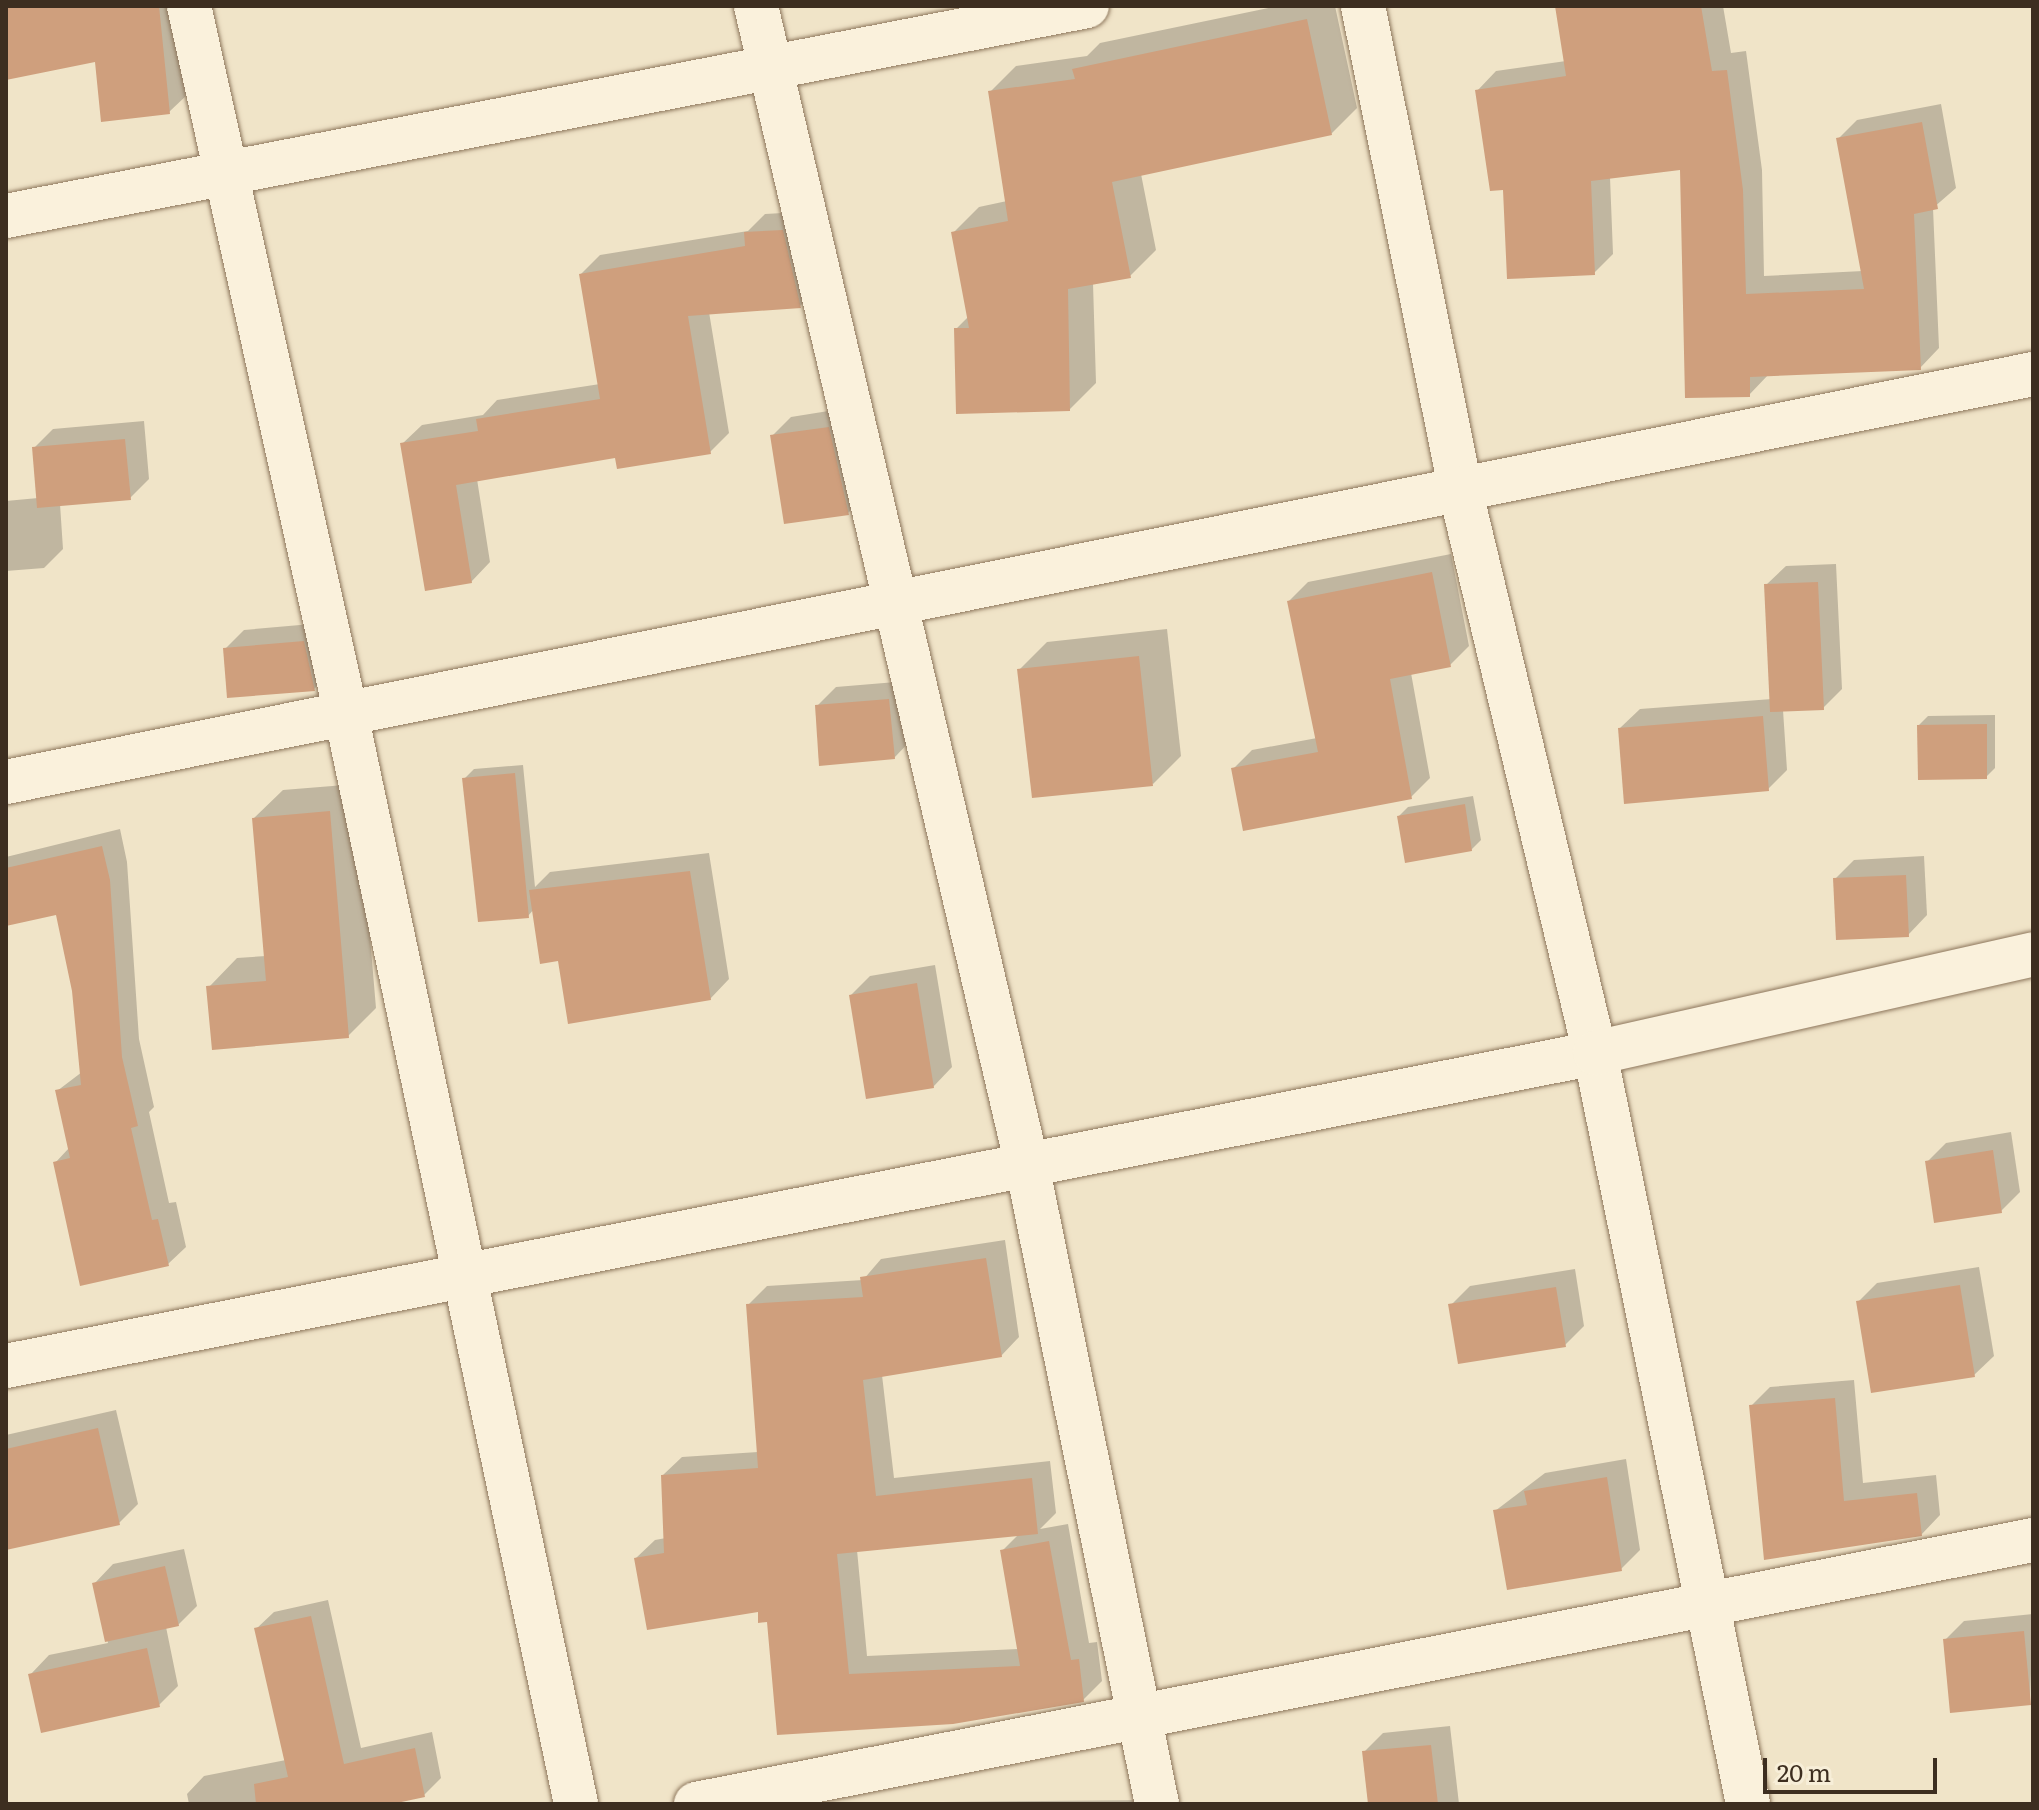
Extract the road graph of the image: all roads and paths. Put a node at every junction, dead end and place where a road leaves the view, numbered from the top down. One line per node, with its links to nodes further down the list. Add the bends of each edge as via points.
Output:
1 (189, 6): 6 (street)
2 (756, 6): 5 (street)
3 (1087, 6): 5 (street)
4 (1363, 6): 9 (street)
5 (769, 67): 6 (street); 10 (street)
6 (226, 173): 7 (street); 11 (street)
7 (6, 216)
8 (2033, 374): 9 (street)
9 (1460, 489): 10 (street); 14 (street)
10 (895, 604): 11 (street); 15 (street)
11 (346, 714): 12 (street); 16 (street)
12 (6, 782)
13 (2033, 954): 14 (street)
14 (1595, 1053): 15 (street); 19 (street)
15 (1027, 1165): 16 (street); 20 (street)
16 (463, 1275): 17 (street); 21 (street)
17 (6, 1366)
18 (2033, 1540): 19 (street)
19 (1707, 1601): 20 (street); 24 (street)
20 (1140, 1713): 22 (street); 23 (street)
21 (576, 1804)
22 (696, 1804)
23 (1157, 1804)
24 (1748, 1804)

